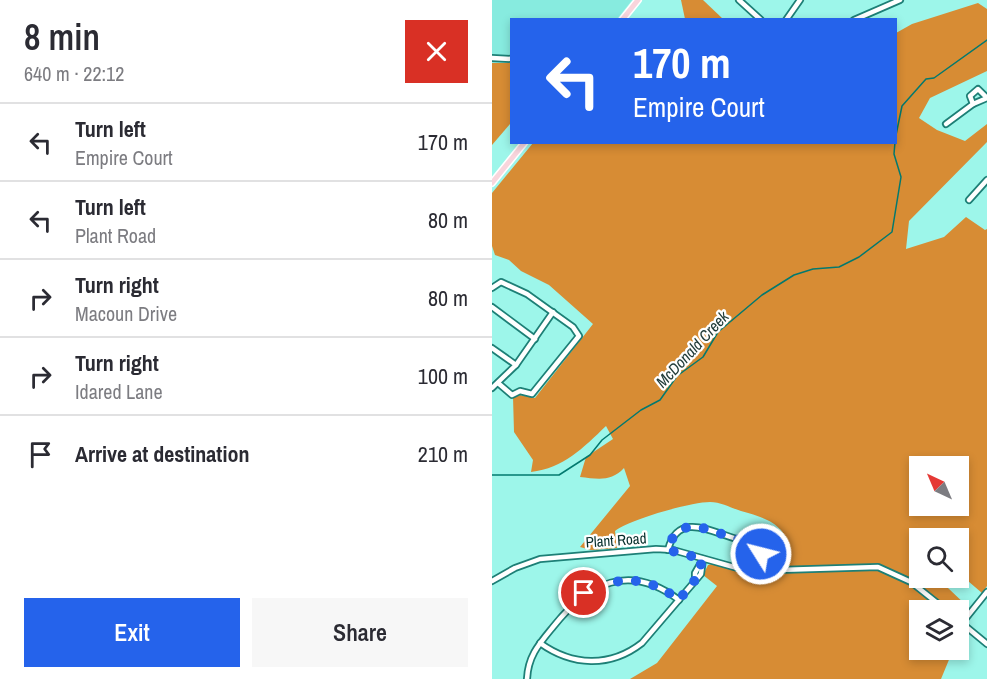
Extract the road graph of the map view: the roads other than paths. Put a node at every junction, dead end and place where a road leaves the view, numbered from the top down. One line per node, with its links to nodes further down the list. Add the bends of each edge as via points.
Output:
1 (638, 0): 7 (main road)
2 (739, 0): 8 (street)
3 (800, 0): 9 (street)
4 (882, 0): 6 (street)
5 (900, 0): 6 (street)
6 (885, 6): 10 (street)
7 (624, 18)
8 (760, 18)
9 (787, 18)
10 (858, 18)
11 (492, 58): 12 (street)
12 (510, 59)
13 (987, 98): 14 (street); 14 (street, via 976,90 970,96)
14 (974, 104): 15 (street)
15 (946, 124)
16 (523, 144): 18 (main road)
17 (987, 180): 19 (street)
18 (492, 183)
19 (969, 200)
20 (492, 288): 22 (street, via 505,282)
21 (492, 308): 23 (street)
22 (553, 312): 23 (street); 26 (street, via 577,330 576,342 532,394 520,391 512,395)
23 (535, 339): 25 (street)
24 (492, 348): 25 (street)
25 (516, 365): 26 (street)
26 (498, 383): 27 (street)
27 (492, 388)
28 (751, 545): 29 (street, via 709,528 693,526 677,533)
29 (668, 550): 30 (street, Plant Road); 31 (street, Plant Road, via 638,549 540,559)
30 (703, 559): 33 (street, via 695,580); 34 (street, Plant Road, via 748,571 878,567 911,582)
31 (492, 581)
32 (987, 592): 35 (street)
33 (679, 600): 37 (street, via 642,643 617,658 585,662 553,653); 37 (street, via 662,587 645,582 619,581 597,587 575,600)
34 (934, 600)
35 (969, 612)
36 (969, 629): 38 (street)
37 (540, 643): 39 (street, via 532,653)
38 (987, 644)
39 (527, 679)

